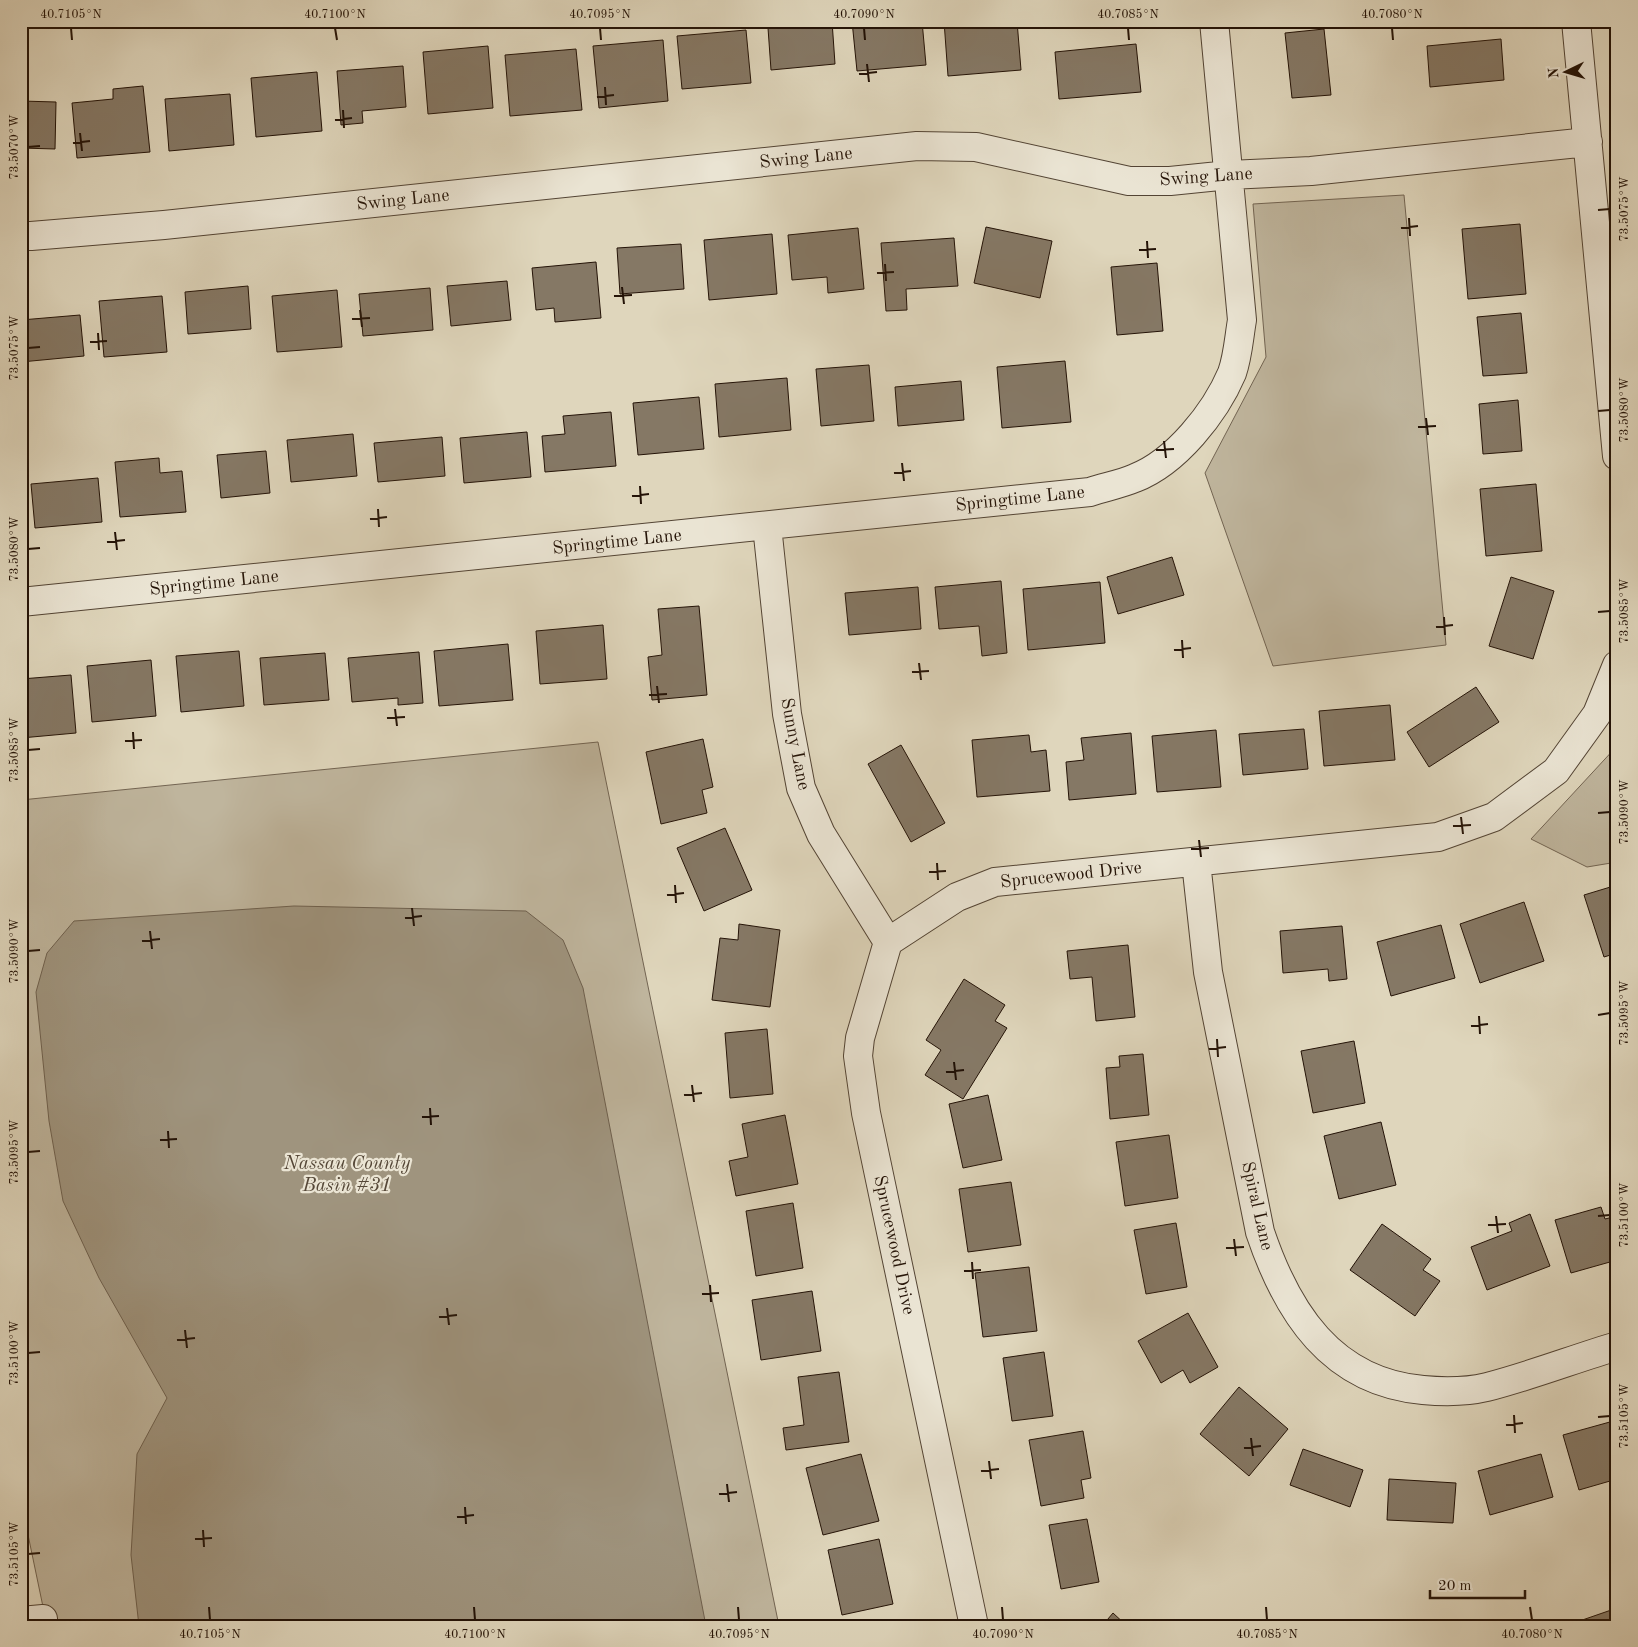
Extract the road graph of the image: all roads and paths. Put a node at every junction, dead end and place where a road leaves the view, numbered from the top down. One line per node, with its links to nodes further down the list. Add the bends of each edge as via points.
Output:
1 (1214, 21): 4 (street, Springtime Lane)
2 (1576, 21): 3 (street)
3 (1588, 142): 4 (street, Swing Lane, via 1311,171); 6 (street)
4 (1229, 175): 5 (street, Swing Lane, via 1129,181 976,146 917,146 164,225); 7 (street, Springtime Lane, via 1242,320 1237,352 1232,373 1209,415 1185,444 1163,461 1136,478 1090,492)
5 (21, 236)
6 (1617, 456)
7 (768, 526): 8 (street, Springtime Lane); 11 (street, Sunny Lane, via 787,714 802,788 821,834)
8 (21, 602)
9 (1617, 665): 10 (street, Sprucewood Drive, via 1597,714 1556,771 1494,816 1438,837)
10 (1196, 862): 11 (street, Sprucewood Drive, via 995,882 957,897); 12 (street, Spiral Lane, via 1208,972 1260,1232 1271,1266 1295,1310 1323,1346 1338,1359 1369,1376 1405,1388 1446,1392 1485,1387)
11 (888, 942): 13 (street, Sprucewood Drive, via 860,1038 858,1056 866,1113)
12 (1617, 1346)
13 (974, 1626)

